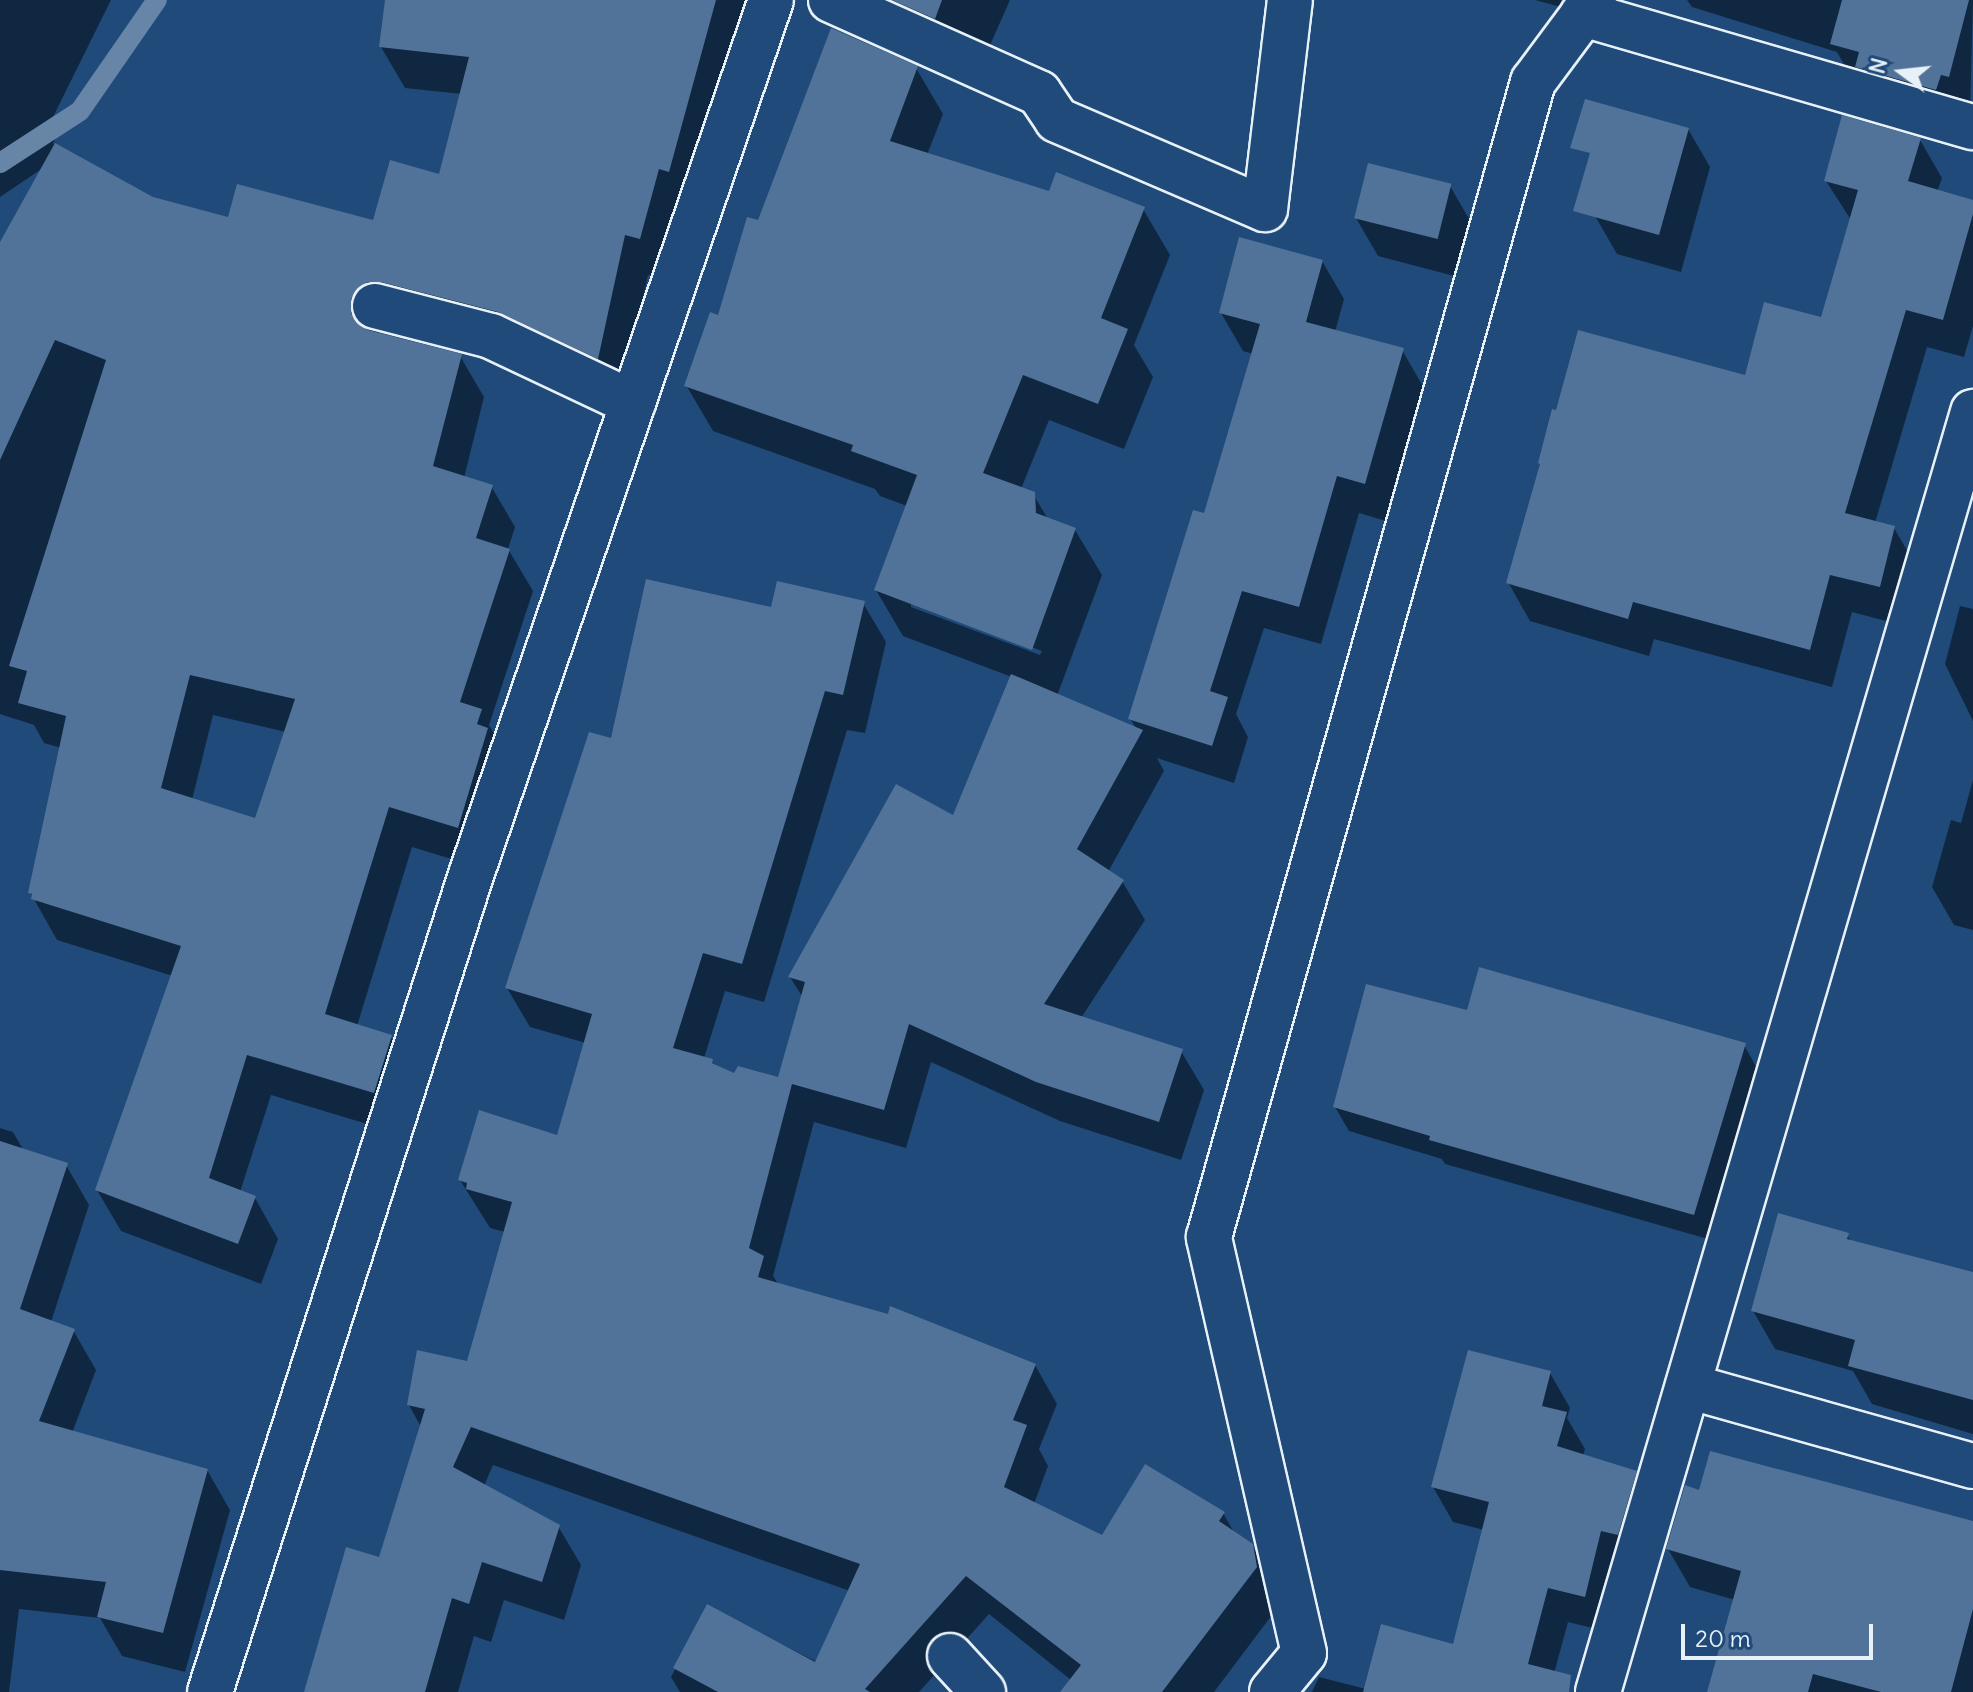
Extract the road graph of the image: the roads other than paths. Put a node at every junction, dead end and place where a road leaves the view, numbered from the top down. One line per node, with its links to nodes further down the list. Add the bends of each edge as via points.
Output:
1 (771, 0): 7 (street)
2 (831, 0): 3 (street, via 1039,93 1057,120 1265,209)
3 (1290, 0)
4 (1577, 10): 5 (street); 14 (street, via 1533,82 1209,1237 1304,1653)
5 (1973, 127)
6 (375, 306): 7 (street, via 491,336)
7 (633, 403): 12 (street, via 470,878)
8 (1973, 412): 9 (street)
9 (1688, 1386): 10 (street); 15 (street)
10 (1973, 1466)
11 (950, 1656): 13 (street)
12 (210, 1692)
13 (983, 1692)
14 (1272, 1692)
15 (1598, 1692)

